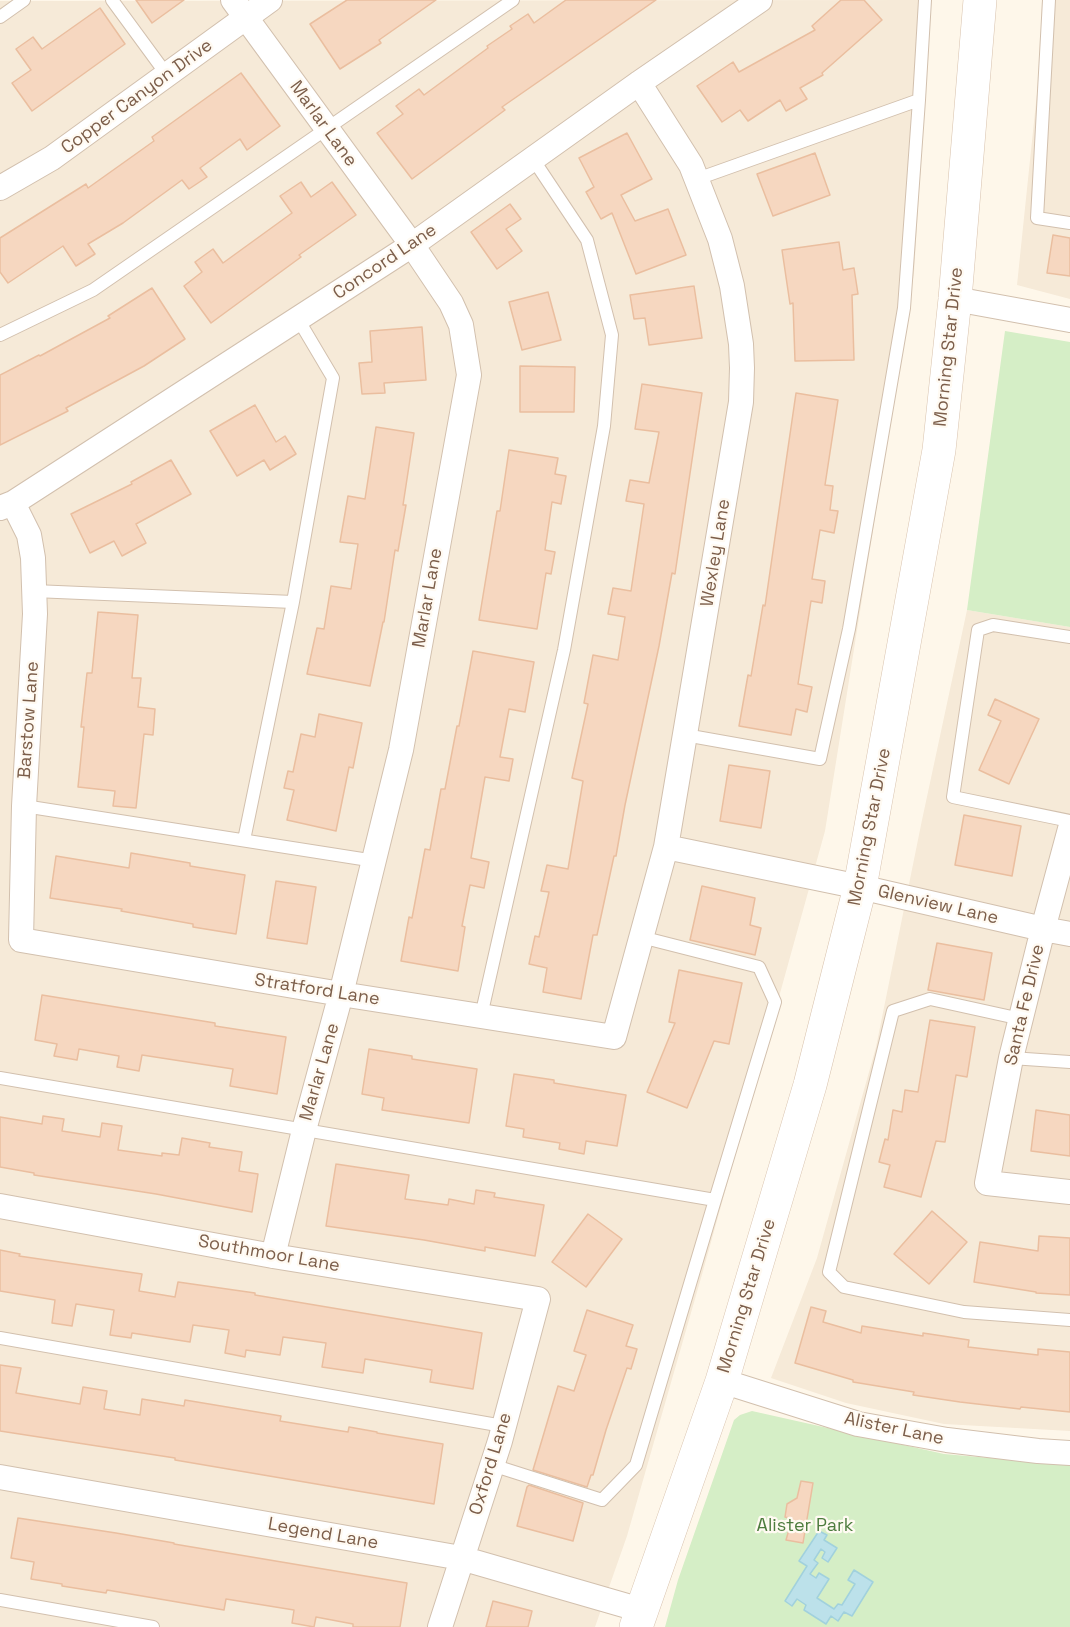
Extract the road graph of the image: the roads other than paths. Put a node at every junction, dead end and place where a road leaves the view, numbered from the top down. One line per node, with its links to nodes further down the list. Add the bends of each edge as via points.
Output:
1 (24, 0): 10 (lane)
2 (112, 0): 11 (lane)
3 (270, 0): 9 (street, Copper Canyon Drive)
4 (513, 0): 14 (lane)
5 (760, 0): 12 (street, Concord Lane)
6 (925, 0): 13 (lane)
7 (980, 0): 20 (street, Morning Star Drive)
8 (1048, 0): 18 (lane, via 1037,218)
9 (239, 9): 11 (street, Copper Canyon Drive); 14 (street, Marlar Lane)
10 (0, 17)
11 (167, 75): 17 (street, Copper Canyon Drive, via 52,158)
12 (639, 82): 15 (street, Concord Lane); 16 (street, Wexley Lane)
13 (919, 100): 16 (lane); 28 (lane, via 904,308 849,629 820,759)
14 (326, 128): 19 (street, Marlar Lane); 23 (lane, via 93,290)
15 (533, 159): 19 (street, Concord Lane); 41 (lane, via 587,240 612,335 604,426 564,650)
16 (697, 179): 28 (street, Wexley Lane, via 720,239 732,286 742,368 741,402)
17 (0, 188)
18 (1070, 223)
19 (412, 245): 21 (street, Concord Lane); 34 (street, Marlar Lane, via 461,325 469,375 400,750)
20 (956, 299): 22 (street); 35 (street, Morning Star Drive, via 939,450)
21 (298, 319): 24 (street, Concord Lane); 26 (lane, via 333,378)
22 (1070, 320)
23 (0, 335)
24 (7, 506): 25 (street, Barstow Lane, via 29,535)
25 (34, 591): 26 (lane); 29 (street, Barstow Lane)
26 (292, 602): 32 (lane)
27 (1070, 638): 30 (lane, via 993,625 978,630 953,797)
28 (685, 735): 33 (street, Wexley Lane)
29 (24, 806): 32 (lane); 39 (street, Barstow Lane)
30 (1070, 821)
31 (1070, 829): 36 (street, Santa Fe Drive)
32 (244, 840): 34 (lane)
33 (666, 847): 35 (street, Glenview Lane); 38 (street, Wexley Lane)
34 (375, 861): 40 (street, Marlar Lane)
35 (860, 887): 36 (street, Glenview Lane); 55 (street, Morning Star Drive, via 810,1085)
36 (1043, 929): 37 (street, Glenview Lane); 42 (street, Santa Fe Drive)
37 (1070, 934)
38 (641, 937): 43 (street, Wexley Lane); 49 (lane, via 759,967 775,1002)
39 (21, 940): 40 (street, Stratford Lane)
40 (341, 994): 41 (street, Stratford Lane); 47 (street, Marlar Lane)
41 (482, 1016): 43 (street, Stratford Lane)
42 (1021, 1018): 44 (street, Santa Fe Drive); 53 (lane, via 930,999 893,1011 829,1272 844,1287 964,1312)
43 (614, 1037)
44 (1011, 1058): 45 (lane); 48 (street, Santa Fe Drive, via 987,1183)
45 (1070, 1062)
46 (0, 1078): 47 (lane)
47 (304, 1130): 49 (lane); 51 (street, Marlar Lane)
48 (1070, 1192)
49 (715, 1200): 58 (lane, via 636,1465 602,1500)
50 (0, 1206): 51 (street, Southmoor Lane)
51 (273, 1256): 52 (street, Southmoor Lane)
52 (538, 1299): 56 (street, Oxford Lane)
53 (1070, 1320)
54 (0, 1338): 56 (lane)
55 (722, 1382): 57 (street, Alister Lane, via 858,1424 947,1440); 62 (street, Morning Star Drive)
56 (504, 1426): 58 (street, Oxford Lane)
57 (1070, 1453)
58 (492, 1465): 60 (street, Oxford Lane)
59 (0, 1478): 60 (street, Legend Lane)
60 (461, 1558): 62 (street, Legend Lane); 64 (street, Oxford Lane)
61 (0, 1600): 63 (lane)
62 (639, 1618)
63 (153, 1627)
64 (440, 1627)

